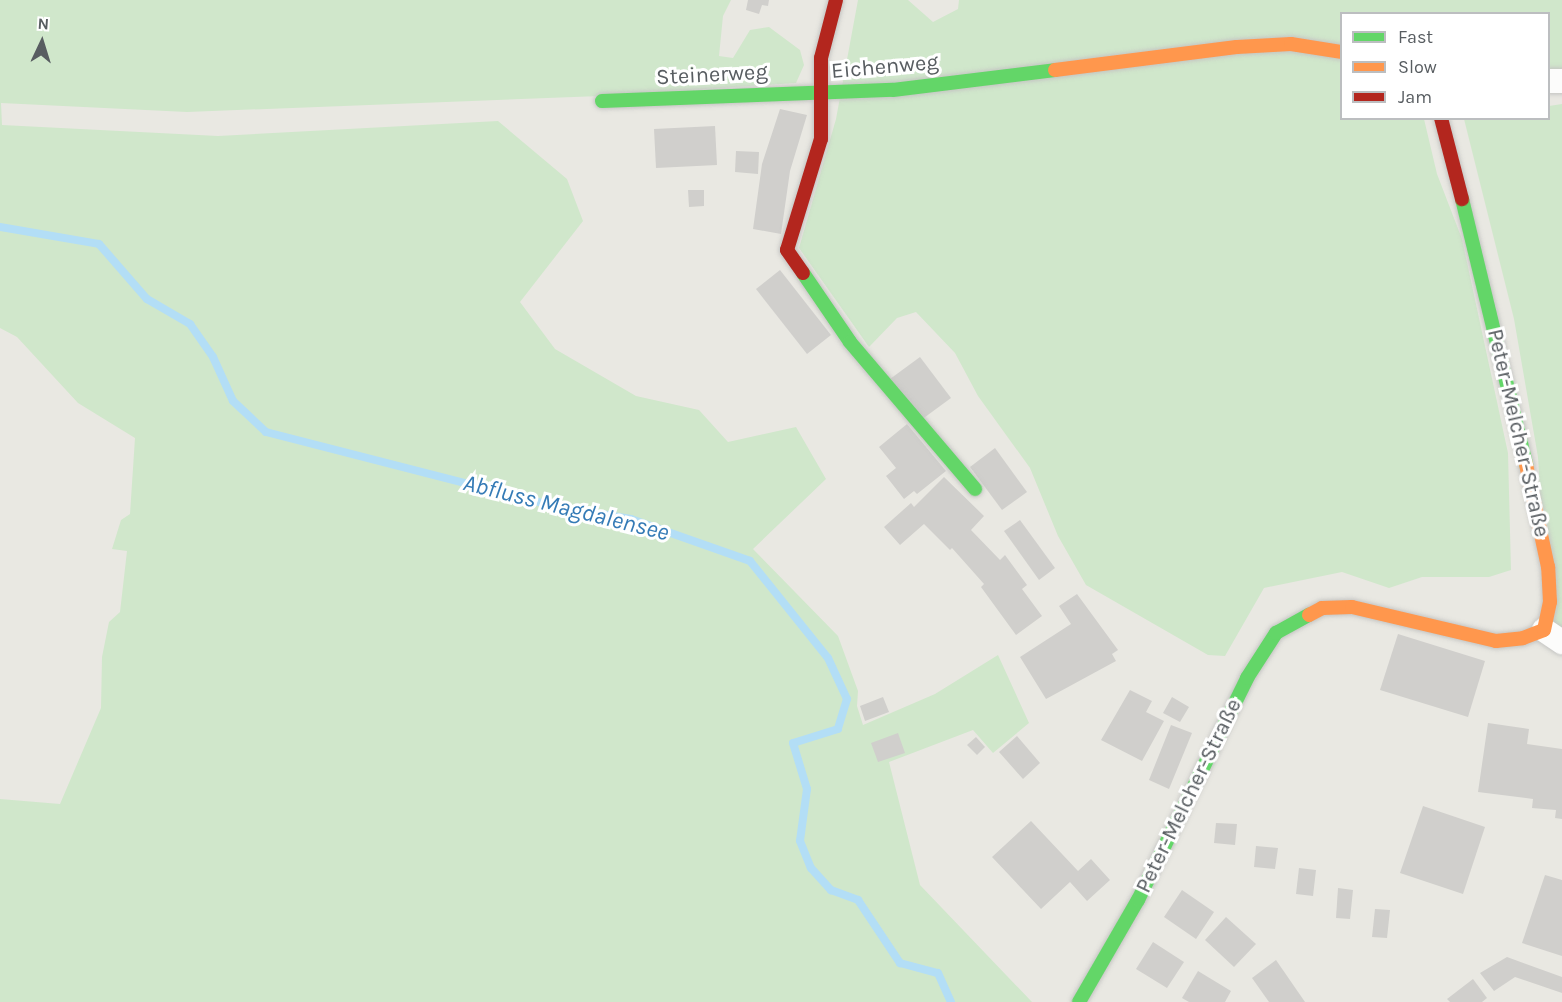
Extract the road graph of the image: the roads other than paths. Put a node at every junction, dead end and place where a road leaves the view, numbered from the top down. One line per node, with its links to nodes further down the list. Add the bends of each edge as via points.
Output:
1 (836, 0): 3 (street, via 821,58)
2 (1340, 52): 3 (street, Eichenweg, via 1291,44 1237,47 893,90)
3 (823, 91): 4 (street, Steinerweg); 6 (street, Eichenweg, via 821,139 787,250 864,359)
4 (602, 102)
5 (1442, 120): 7 (street, Peter-Melcher-Straße, via 1503,359 1548,567)
6 (975, 489)
7 (1553, 636): 8 (street, Peter-Melcher-Straße, via 1496,640 1352,607 1322,608 1276,633 1247,678 1138,900)
8 (1079, 1002)

